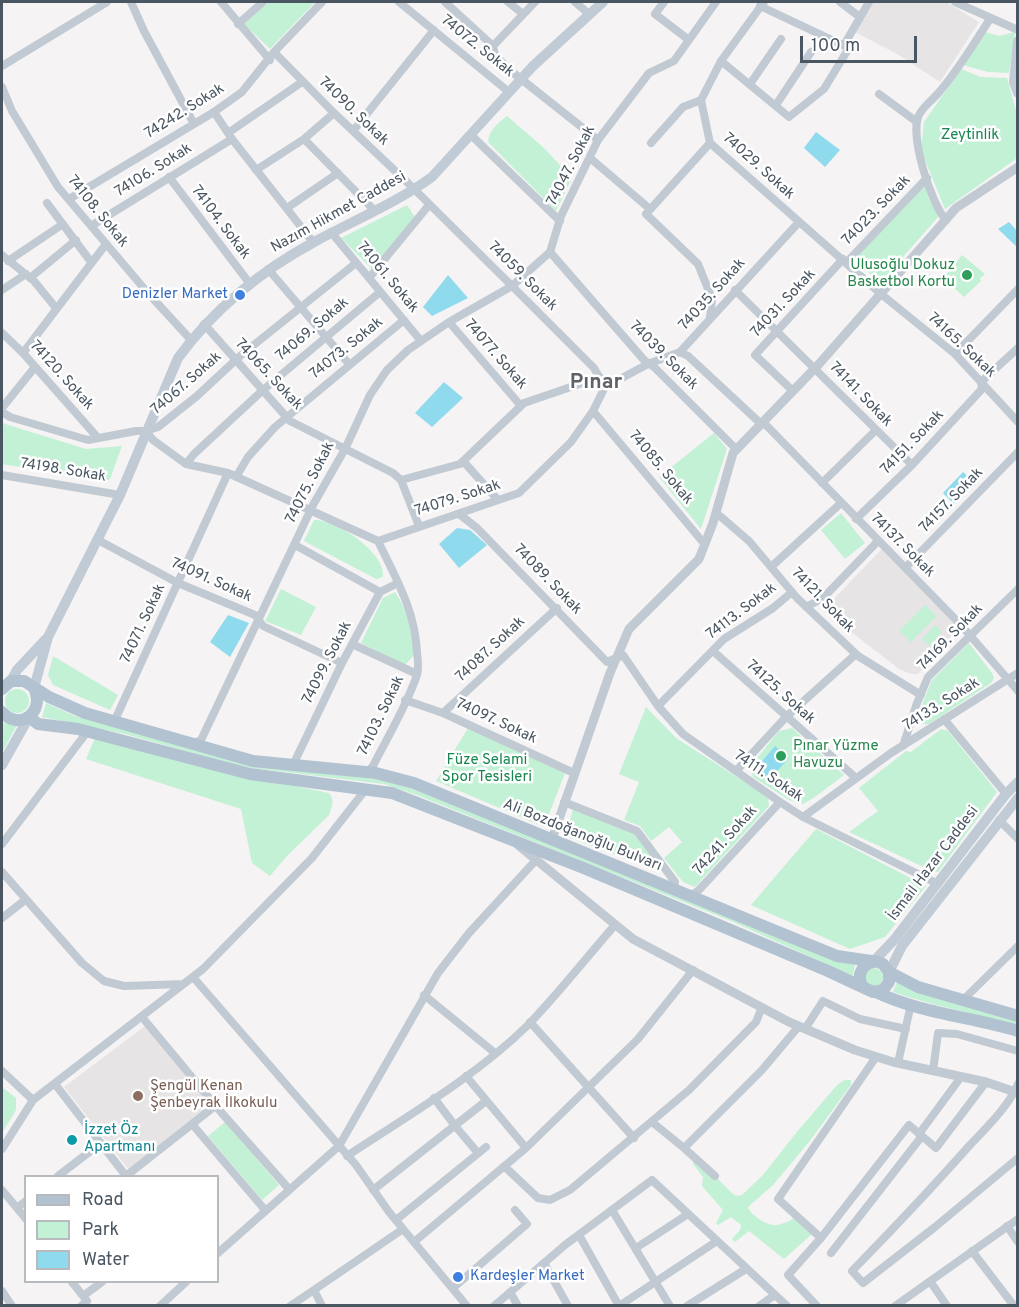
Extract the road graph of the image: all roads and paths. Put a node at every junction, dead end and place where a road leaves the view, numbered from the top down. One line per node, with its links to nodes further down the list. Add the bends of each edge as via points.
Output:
1 (107, 2): 33 (street)
2 (131, 2): 46 (street)
3 (220, 2): 22 (street, 74090. Sokak)
4 (263, 2): 22 (street)
5 (322, 2): 31 (street, 74242. Sokak)
6 (399, 2): 23 (street, 74072. Sokak)
7 (445, 2): 28 (street)
8 (508, 2): 18 (street)
9 (535, 2): 18 (street)
10 (575, 2): 19 (street)
11 (603, 2): 19 (main road, Nazım Hikmet Caddesi)
12 (664, 2): 26 (street, via 655,14)
13 (717, 2): 26 (street, 74047. Sokak)
14 (840, 2): 20 (street)
15 (869, 2): 20 (street)
16 (955, 2): 21 (street)
17 (762, 4): 29 (street); 32 (street)
18 (523, 14): 28 (street)
19 (589, 14): 34 (main road, Nazım Hikmet Caddesi)
20 (860, 17): 29 (street)
21 (990, 19): 24 (street); 45 (street)
22 (238, 24): 31 (street, 74090. Sokak)
23 (434, 30): 38 (street, 74072. Sokak); 47 (street)
24 (1017, 30)
25 (781, 39): 36 (street)
26 (689, 40): 51 (street, 74047. Sokak, via 674,61 649,73)
27 (1017, 41): 39 (main road)
28 (493, 46): 34 (street, via 495,55)
29 (846, 46): 42 (street, via 824,88 789,117)
30 (811, 52): 42 (street)
31 (272, 56): 35 (street, 74090. Sokak); 43 (street, 74242. Sokak, via 242,92)
32 (721, 61): 36 (street); 41 (street)
33 (2, 66)
34 (520, 78): 38 (main road, Nazım Hikmet Caddesi); 51 (street)
35 (302, 82): 44 (street, 74090. Sokak); 49 (street, 74106. Sokak)
36 (750, 84): 42 (street)
37 (2, 87): 61 (street, 74108. Sokak, via 58,187)
38 (509, 92): 48 (main road, Nazım Hikmet Caddesi)
39 (1017, 93)
40 (879, 94): 45 (street)
41 (701, 100): 52 (street, via 683,107); 53 (street, 74029. Sokak)
42 (776, 105)
43 (214, 112): 46 (street, 74242. Sokak); 49 (street)
44 (333, 113): 47 (street, 74090. Sokak); 50 (street)
45 (917, 122): 59 (street, via 916,138)
46 (194, 124): 61 (street, 74242. Sokak)
47 (353, 131): 60 (street, 74090. Sokak)
48 (471, 135): 60 (main road, Nazım Hikmet Caddesi); 68 (street)
49 (230, 136): 56 (street); 58 (street, 74106. Sokak)
50 (304, 139): 56 (street); 57 (street)
51 (598, 140): 54 (street, 74047. Sokak)
52 (651, 143)
53 (710, 143): 66 (street); 69 (street, 74029. Sokak)
54 (590, 158): 66 (street); 68 (street, 74047. Sokak)
55 (1017, 167): 67 (street, via 956,208)
56 (256, 170): 64 (street)
57 (338, 173): 64 (street); 65 (street)
58 (169, 177): 71 (street, 74106. Sokak); 84 (street, 74104. Sokak)
59 (927, 178): 67 (street); 78 (street, 74023. Sokak)
60 (415, 190): 63 (street, 74059. Sokak); 65 (main road, Nazım Hikmet Caddesi)
61 (69, 199): 71 (street, 74108. Sokak)
62 (47, 204): 70 (street)
63 (429, 205): 83 (street); 85 (street, 74059. Sokak)
64 (287, 208): 74 (street)
65 (375, 211): 72 (main road, Nazım Hikmet Caddesi)
66 (648, 212): 93 (street, via 698,264 712,299)
67 (946, 220): 90 (street)
68 (560, 221): 76 (street, 74047. Sokak)
69 (799, 222): 78 (street, 74029. Sokak); 88 (street, 74035. Sokak)
70 (63, 224): 73 (street); 77 (street)
71 (92, 226): 75 (street, 74108. Sokak)
72 (331, 232): 74 (main road, Nazım Hikmet Caddesi); 80 (street, 74061. Sokak)
73 (76, 240): 79 (street); 82 (street)
74 (314, 242): 81 (main road, Nazım Hikmet Caddesi)
75 (105, 244): 79 (street); 100 (street, 74108. Sokak)
76 (550, 252): 85 (street, 74047. Sokak); 108 (street, 74039. Sokak)
77 (5, 258): 82 (street)
78 (845, 260): 90 (street, 74029. Sokak); 97 (street, 74031. Sokak)
79 (91, 262): 92 (street)
80 (356, 263): 83 (street, 74061. Sokak); 91 (street, 74067. Sokak)
81 (268, 269): 84 (main road, Nazım Hikmet Caddesi); 91 (street)
82 (28, 276): 87 (street); 92 (street)
83 (369, 278): 89 (street, 74061. Sokak)
84 (250, 284): 96 (main road, Nazım Hikmet Caddesi)
85 (513, 286): 95 (street, 74075. Sokak); 111 (street, 74059. Sokak)
86 (1017, 289): 105 (street)
87 (2, 290)
88 (735, 290): 93 (street, 74035. Sokak); 97 (street, 74141. Sokak)
89 (380, 292): 94 (street, 74061. Sokak); 99 (street, 74069. Sokak)
90 (881, 294): 105 (street, 74165. Sokak); 110 (street)
91 (300, 307): 99 (street); 106 (street, 74067. Sokak)
92 (56, 308): 104 (street)
93 (710, 317): 103 (street, 74035. Sokak)
94 (404, 320): 101 (street, 74061. Sokak); 107 (street, 74073. Sokak)
95 (449, 322): 101 (street, 74075. Sokak); 116 (street, 74077. Sokak)
96 (204, 324): 100 (main road, Nazım Hikmet Caddesi); 106 (street, 74065. Sokak)
97 (776, 332): 110 (street, 74141. Sokak); 115 (street, 74031. Sokak, via 755,355)
98 (2, 335): 104 (street, 74120. Sokak)
99 (326, 336): 107 (street); 114 (street, 74069. Sokak)
100 (191, 340): 123 (main road, Nazım Hikmet Caddesi, via 178,358)
101 (422, 341): 125 (street, 74075. Sokak, via 387,370 370,395)
102 (1017, 348): 112 (street)
103 (680, 352): 108 (street, 74035. Sokak); 121 (street, 74137. Sokak)
104 (23, 353): 109 (street, 74120. Sokak)
105 (955, 354): 112 (street, 74165. Sokak)
106 (236, 359): 114 (street, 74065. Sokak); 123 (street, 74067. Sokak, via 172,418)
107 (349, 364): 119 (street, 74073. Sokak)
108 (648, 364): 113 (street, 74035. Sokak); 126 (street, 74039. Sokak)
109 (35, 367): 117 (street); 124 (street, 74120. Sokak)
110 (815, 368): 115 (street); 122 (street, 74141. Sokak)
111 (600, 377): 113 (street, 74059. Sokak); 116 (street)
112 (981, 382): 120 (street, 74165. Sokak); 130 (street, 74151. Sokak, via 982,389)
113 (605, 387): 118 (street, 74079. Sokak)
114 (263, 390): 119 (street, 74065. Sokak); 129 (street, 74069. Sokak)
115 (793, 391): 121 (street)
116 (521, 406): 128 (street)
117 (2, 410): 124 (street, 74067. Sokak, via 10,417 88,440)
118 (593, 411): 136 (street, 74079. Sokak, via 571,442 519,493); 146 (street, 74085. Sokak)
119 (287, 417): 125 (street, 74065. Sokak); 132 (street, 74073. Sokak)
120 (1017, 422)
121 (762, 424): 126 (street); 134 (street, 74137. Sokak)
122 (876, 430): 130 (street, 74141. Sokak); 134 (street)
123 (146, 431): 124 (street, 74067. Sokak); 129 (street); 135 (main road, Nazım Hikmet Caddesi)
124 (98, 438)
125 (345, 449): 133 (street, 74065. Sokak); 138 (street, 74075. Sokak)
126 (736, 449): 140 (street)
127 (1017, 452): 149 (street, 74157. Sokak)
128 (463, 461): 133 (street); 136 (street)
129 (186, 464): 132 (street)
130 (912, 465): 141 (street, 74151. Sokak)
131 (2, 475): 135 (street, 74198. Sokak)
132 (232, 475): 138 (street); 150 (street, 74071. Sokak)
133 (401, 480): 142 (street)
134 (822, 483): 137 (street, 74137. Sokak)
135 (120, 495): 143 (main road, Nazım Hikmet Caddesi)
136 (498, 500): 139 (street, 74079. Sokak)
137 (841, 504): 141 (street, 74137. Sokak); 148 (street)
138 (311, 511): 144 (street); 147 (street, 74075. Sokak)
139 (459, 514): 142 (street, 74079. Sokak); 156 (street, 74089. Sokak)
140 (716, 514): 146 (street); 148 (street, 74121. Sokak, via 749,541)
141 (856, 519): 145 (street, 74137. Sokak)
142 (419, 526): 144 (street, 74079. Sokak)
143 (98, 540): 150 (street, 74091. Sokak); 159 (main road, Nazım Hikmet Caddesi)
144 (378, 541): 151 (street, 74103. Sokak)
145 (878, 541): 149 (street, 74137. Sokak); 155 (street, via 823,598)
146 (706, 542): 163 (street, via 699,559 629,629)
147 (295, 545): 154 (street); 157 (street, 74075. Sokak)
148 (771, 567): 153 (street, 74121. Sokak)
149 (905, 568): 158 (street, 74137. Sokak)
150 (178, 583): 157 (street, 74091. Sokak); 179 (street, 74071. Sokak)
151 (398, 583): 154 (street); 166 (street, 74103. Sokak, via 416,632)
152 (1017, 589): 158 (street, 74169. Sokak)
153 (792, 591): 155 (street, 74121. Sokak); 161 (street, 74113. Sokak)
154 (380, 592): 160 (street, 74099. Sokak)
155 (806, 607): 162 (street, 74121. Sokak)
156 (557, 608): 163 (street, 74089. Sokak, via 607,662); 175 (street, 74087. Sokak)
157 (259, 620): 164 (street, 74091. Sokak, via 263,626); 181 (street, 74075. Sokak, via 201,740)
158 (971, 636): 167 (street, 74137. Sokak); 171 (street, 74169. Sokak, via 928,677)
159 (48, 637): 168 (main road); 169 (main road)
160 (352, 644): 164 (street, 74099. Sokak); 166 (street)
161 (713, 651): 173 (street, 74113. Sokak); 177 (street, 74125. Sokak)
162 (856, 654): 171 (street, 74121. Sokak); 177 (street)
163 (615, 658): 173 (street, 74111. Sokak, via 623,655); 187 (street)
164 (342, 663): 184 (street, 74099. Sokak)
165 (1017, 673): 167 (street, 74133. Sokak)
166 (417, 674): 172 (street, 74103. Sokak)
167 (1007, 680): 170 (street, 74137. Sokak); 178 (street, 74133. Sokak)
168 (5, 683): 169 (main road, Ali Bozdoğanoğlu Bulvarı, via 24,681)
169 (34, 688): 176 (main road, via 37,707); 179 (main road, Ali Bozdoğanoğlu Bulvarı, via 85,713)
170 (1017, 691)
171 (921, 694): 182 (street, 74169. Sokak)
172 (405, 700): 175 (street, 74097. Sokak); 186 (street, 74103. Sokak)
173 (658, 706): 185 (street, 74111. Sokak, via 683,734)
174 (2, 712): 176 (main road, Ali Bozdoğanoğlu Bulvarı, via 15,720)
175 (443, 713): 187 (street, 74097. Sokak)
176 (28, 717): 180 (main road, Ali Bozdoğanoğlu Bulvarı, via 38,724); 183 (main road)
177 (786, 717): 185 (street); 188 (street, 74125. Sokak)
178 (944, 719): 182 (street, 74133. Sokak); 191 (street)
179 (114, 722): 181 (main road, Ali Bozdoğanoğlu Bulvarı)
180 (87, 732): 190 (main road, Ali Bozdoğanoğlu Bulvarı, via 250,774); 200 (street)
181 (194, 744): 184 (main road, Ali Bozdoğanoğlu Bulvarı, via 253,760)
182 (903, 746): 188 (street, 74133. Sokak)
183 (2, 765)
184 (293, 765): 186 (main road, Ali Bozdoğanoğlu Bulvarı)
185 (736, 771): 194 (street, 74111. Sokak)
186 (367, 772): 197 (main road, Ali Bozdoğanoğlu Bulvarı, via 414,783)
187 (574, 773): 193 (street)
188 (856, 778): 195 (street, 74133. Sokak)
189 (1017, 782): 191 (main road, İsmail Hazar Caddesi)
190 (366, 789): 199 (main road, Ali Bozdoğanoğlu Bulvarı, via 392,793); 213 (street, via 312,858)
191 (1006, 794): 203 (main road, İsmail Hazar Caddesi)
192 (1017, 798): 196 (main road, İsmail Hazar Caddesi)
193 (564, 802): 197 (street); 204 (street, via 637,831 675,882)
194 (780, 802): 195 (street, 74111. Sokak); 205 (street, 74241. Sokak)
195 (804, 817): 203 (street, 74111. Sokak)
196 (999, 820): 198 (street); 212 (main road, İsmail Hazar Caddesi, via 902,946)
197 (552, 839): 204 (main road, Ali Bozdoğanoğlu Bulvarı)
198 (1017, 839)
199 (512, 840): 201 (street); 215 (main road, Ali Bozdoğanoğlu Bulvarı)
200 (2, 844)
201 (536, 860): 208 (street); 216 (street, via 469,933)
202 (2, 872): 206 (street)
203 (938, 884): 210 (main road, İsmail Hazar Caddesi)
204 (673, 889): 205 (main road, Ali Bozdoğanoğlu Bulvarı)
205 (690, 896): 210 (main road, Ali Bozdoğanoğlu Bulvarı, via 837,956)
206 (26, 900): 207 (street); 214 (street, via 82,963 104,981 124,986)
207 (2, 918)
208 (615, 925): 211 (street, via 633,939); 222 (street)
209 (1017, 946): 217 (street)
210 (873, 962): 212 (main road, via 883,964); 215 (main road, via 864,966 859,975 861,984)
211 (693, 970): 219 (street); 236 (street, via 638,1039)
212 (889, 972): 215 (main road, via 886,986); 217 (main road, via 918,987)
213 (193, 977): 214 (street); 248 (street)
214 (184, 984): 221 (street)
215 (870, 990): 218 (main road, Ali Bozdoğanoğlu Bulvarı)
216 (424, 995): 227 (street); 248 (street)
217 (963, 1000): 220 (main road)
218 (911, 1005): 224 (street); 225 (main road, Ali Bozdoğanoğlu Bulvarı)
219 (762, 1007): 223 (street); 242 (street, via 756,1022 689,1090)
220 (1017, 1016)
221 (142, 1017): 235 (street); 241 (street)
222 (530, 1022): 227 (street); 236 (street)
223 (802, 1028): 224 (street, via 823,1001 860,1019); 228 (street); 251 (street)
224 (906, 1029): 229 (street)
225 (1017, 1031)
226 (1017, 1052): 231 (street, via 957,1034 938,1033)
227 (495, 1053): 232 (street)
228 (876, 1057): 229 (street); 278 (street, via 778,1199)
229 (898, 1063): 231 (street)
230 (2, 1071): 239 (street)
231 (933, 1071): 233 (street)
232 (466, 1076): 238 (street); 240 (street)
233 (961, 1077): 234 (street); 245 (street)
234 (986, 1082): 237 (street); 245 (street, via 936,1148)
235 (55, 1084): 239 (street); 247 (street)
236 (588, 1088): 246 (street); 250 (street)
237 (1016, 1090): 255 (street, via 907,1216 852,1271 863,1283)
238 (434, 1098): 244 (street); 254 (street)
239 (33, 1100): 252 (street)
240 (486, 1101): 244 (street); 250 (street)
241 (215, 1106): 243 (street); 264 (street)
242 (651, 1122): 246 (street); 251 (street)
243 (192, 1124): 260 (street); 269 (street)
244 (456, 1127): 253 (street); 265 (street)
245 (921, 1135): 257 (street, via 909,1125); 262 (street)
246 (634, 1138): 256 (street, via 570,1190 550,1200 538,1198)
247 (101, 1143): 258 (street); 259 (street)
248 (339, 1146): 254 (street); 264 (street)
249 (486, 1147): 253 (street)
250 (526, 1148): 256 (street)
251 (684, 1148): 261 (street)
252 (2, 1149)
253 (478, 1153): 274 (street)
254 (347, 1156): 265 (street)
255 (1017, 1158)
256 (504, 1166): 280 (street)
257 (874, 1171): 262 (street); 278 (street)
258 (59, 1175)
259 (125, 1175)
260 (127, 1175)
261 (715, 1176)
262 (886, 1182): 285 (street)
263 (2, 1190): 267 (street)
264 (289, 1190): 269 (street)
265 (373, 1190): 274 (street)
266 (24, 1203): 267 (street)
267 (17, 1208): 272 (street)
268 (612, 1209): 271 (street, via 652,1180); 277 (street); 282 (street)
269 (265, 1210): 284 (street)
270 (515, 1210): 293 (street, via 527,1224)
271 (688, 1214): 279 (street); 282 (street)
272 (24, 1217)
273 (1017, 1219): 275 (street)
274 (396, 1220): 276 (street)
275 (1007, 1226): 281 (street); 283 (street)
276 (404, 1229): 280 (street); 294 (street)
277 (579, 1235): 286 (street); 308 (street)
278 (821, 1238): 313 (street, via 788,1275)
279 (717, 1241): 287 (street); 289 (street)
280 (414, 1242): 293 (street)
281 (1017, 1242)
282 (636, 1248): 289 (street)
283 (972, 1251): 288 (street); 316 (street)
284 (219, 1252)
285 (831, 1252)
286 (544, 1263): 296 (street); 307 (street)
287 (746, 1269): 297 (street); 310 (street)
288 (930, 1281): 314 (street); 315 (street)
289 (656, 1282): 308 (street); 309 (street)
290 (73, 1283): 298 (street)
291 (99, 1283): 298 (street)
292 (184, 1283): 302 (street)
293 (453, 1288): 304 (street)
294 (314, 1290): 299 (street); 303 (street)
295 (2, 1291): 300 (street)
296 (510, 1292): 305 (street); 306 (street)
297 (775, 1295): 311 (street); 312 (street)
298 (83, 1296): 301 (street, via 87,1301)
299 (296, 1304)
300 (12, 1305)
301 (81, 1305)
302 (160, 1305)
303 (322, 1305)
304 (467, 1305)
305 (494, 1305)
306 (518, 1305)
307 (568, 1305)
308 (619, 1305)
309 (670, 1305)
310 (687, 1305)
311 (759, 1305)
312 (787, 1305)
313 (817, 1305)
314 (895, 1305)
315 (947, 1305)
316 (1014, 1305)

